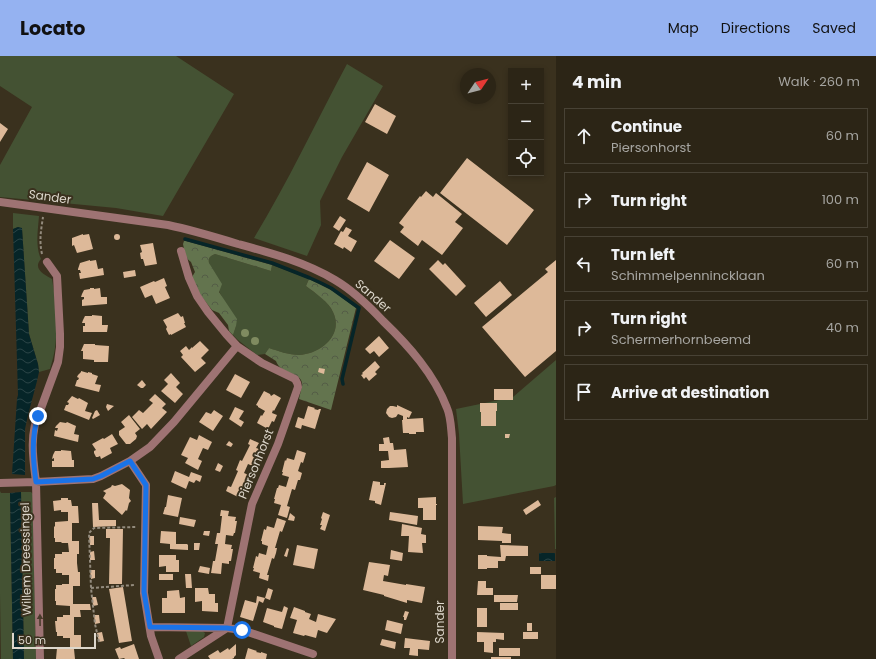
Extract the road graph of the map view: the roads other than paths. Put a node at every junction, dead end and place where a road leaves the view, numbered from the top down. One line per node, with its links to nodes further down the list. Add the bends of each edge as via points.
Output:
1 (0, 202): 14 (street, Sander, via 178,227 281,256 309,267 335,280 366,304 414,353 435,383 448,410 452,438)
2 (181, 251): 4 (street, via 197,296)
3 (47, 262): 6 (street, Willem Dreessingel, via 57,276 60,347 58,362 35,424 33,460)
4 (237, 346): 5 (street, via 174,422 150,447); 9 (street, Piersonhorst, via 262,363 293,378 298,386 278,444 252,504)
5 (130, 461): 6 (street, via 93,479); 8 (street, via 146,485 144,592)
6 (36, 482): 7 (street); 11 (street, Willem Dreessingel, one-way to 6)
7 (0, 483)
8 (150, 627): 9 (street); 12 (street)
9 (227, 628): 10 (street, via 242,630); 13 (street)
10 (313, 654)
11 (40, 659)
12 (159, 659)
13 (179, 659)
14 (452, 659)

